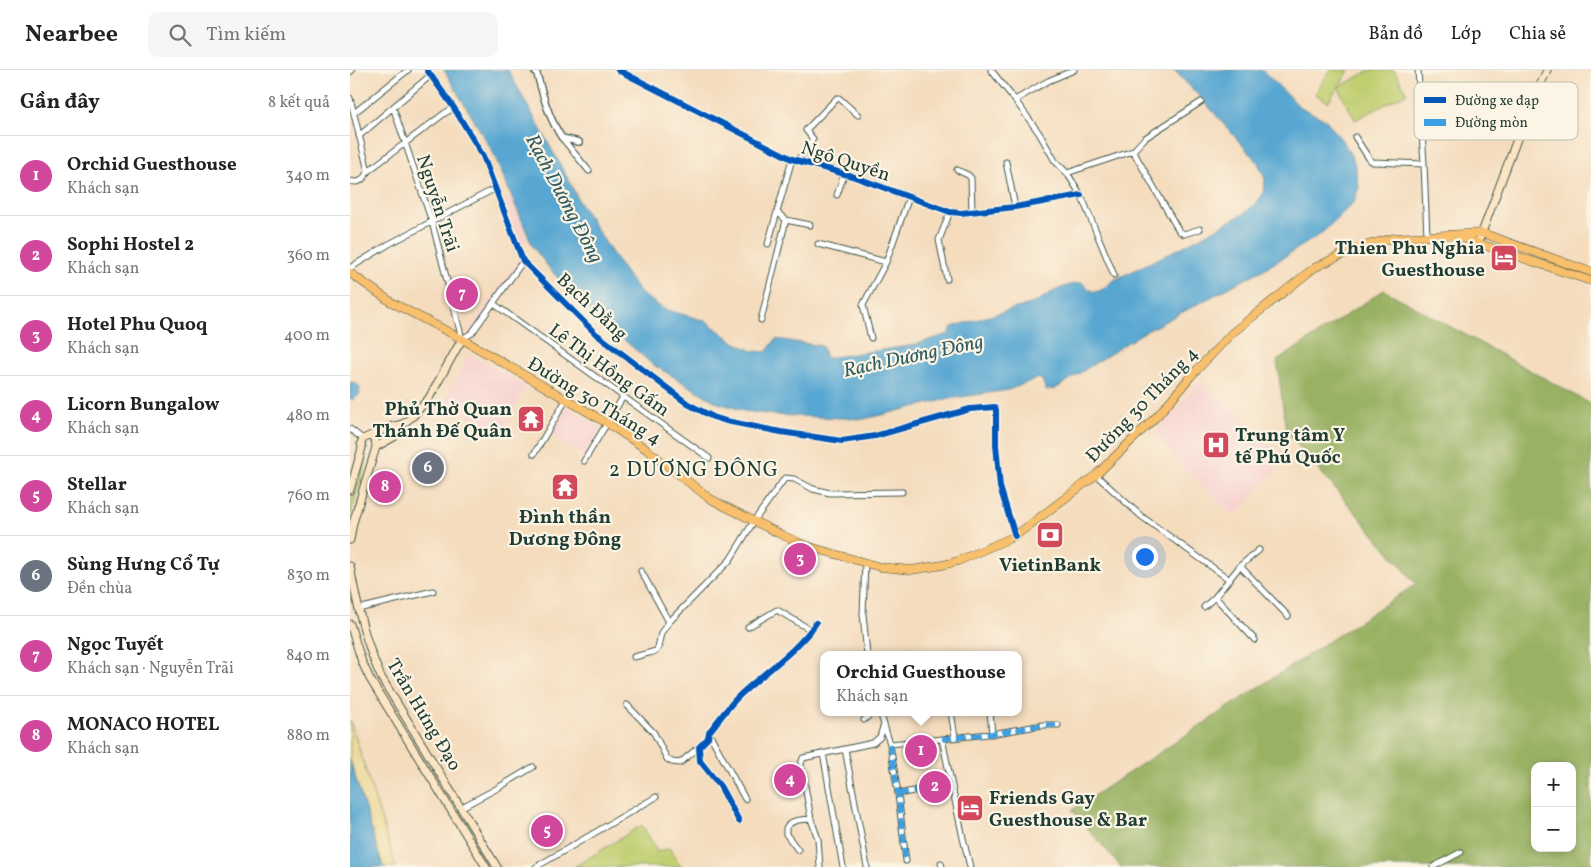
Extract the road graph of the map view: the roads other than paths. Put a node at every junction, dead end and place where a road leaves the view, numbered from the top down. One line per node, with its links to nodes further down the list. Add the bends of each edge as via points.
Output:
1 (408, 70): 14 (street)
2 (534, 70): 18 (street)
3 (618, 70): 24 (street, Ngô Quyền)
4 (991, 70): 10 (street)
5 (1074, 70): 10 (street)
6 (1547, 70): 8 (main road)
7 (429, 72): 12 (street); 13 (street, Bạch Đằng)
8 (1542, 82)
9 (350, 98): 14 (street)
10 (1015, 100): 31 (street)
11 (1201, 102): 23 (street, via 1145,138)
12 (393, 107): 16 (street); 22 (street, Nguyễn Trãi)
13 (454, 108): 22 (street); 34 (street, Bạch Đằng, via 483,156)
14 (354, 113): 16 (street)
15 (858, 115): 25 (street, via 837,98 806,130 813,139)
16 (359, 136): 30 (street)
17 (1355, 137): 27 (street, via 1373,162)
18 (562, 138): 21 (street); 29 (street)
19 (1422, 140): 27 (street)
20 (1517, 140): 46 (main road)
21 (579, 142)
22 (405, 145): 30 (street); 43 (street, Nguyễn Trãi)
23 (1133, 151): 31 (street); 45 (street, via 1179,231 1184,234)
24 (792, 159): 25 (street, Ngô Quyền); 39 (street)
25 (798, 160): 32 (street, Ngô Quyền)
26 (1006, 162): 38 (street)
27 (1424, 164): 47 (street)
28 (956, 170): 41 (street, via 971,178)
29 (589, 171)
30 (368, 172): 33 (street, via 359,182)
31 (1067, 173): 36 (street)
32 (844, 174): 35 (street); 37 (street, Ngô Quyền)
33 (350, 181)
34 (496, 188): 43 (street); 53 (street, Bạch Đằng)
35 (837, 195)
36 (1081, 195): 38 (street, Ngô Quyền); 59 (street)
37 (909, 197): 40 (street, Ngô Quyền); 54 (street)
38 (1015, 207): 41 (street, Ngô Quyền)
39 (777, 212): 42 (street); 50 (street)
40 (950, 212): 41 (street, Ngô Quyền); 60 (street, via 939,240)
41 (972, 212)
42 (786, 220): 44 (street); 63 (street)
43 (432, 222): 55 (street); 65 (street, Nguyễn Trãi)
44 (810, 225)
45 (1200, 229)
46 (1482, 233): 48 (main road, Đường 30 Tháng 4); 49 (main road); 52 (main road, Đường 30 Tháng 4)
47 (1427, 236): 48 (main road, Đường 30 Tháng 4); 77 (main road, Đường 30 Tháng 4, via 1393,238 1356,248 1314,268 1222,342 1158,415)
48 (1455, 236): 49 (main road, Đường 30 Tháng 4)
49 (1478, 243): 56 (main road, Đường 30 Tháng 4)
50 (768, 244)
51 (818, 244): 54 (street)
52 (1554, 259): 56 (main road); 57 (main road, Đường 30 Tháng 4)
53 (523, 261): 62 (street); 81 (street, Bạch Đằng, via 596,334 688,404 713,417 842,441 875,436 970,409 995,407 1000,487)
54 (886, 262): 64 (street, via 863,305)
55 (350, 268)
56 (1551, 268): 61 (main road, Đường 30 Tháng 4)
57 (1591, 272)
58 (350, 273): 65 (main road, Đường 30 Tháng 4, via 391,302)
59 (1114, 275)
60 (947, 279)
61 (1591, 281)
62 (494, 304): 65 (street, via 472,333); 66 (street, Lê Thị Hồng Gấm)
63 (761, 320)
64 (871, 338)
65 (462, 339): 67 (main road, Đường 30 Tháng 4); 69 (main road, via 430,398)
66 (623, 396): 68 (street); 75 (street, Lê Thị Hồng Gấm)
67 (566, 400): 68 (main road, Đường 30 Tháng 4); 74 (street)
68 (607, 423): 76 (street); 80 (main road, Đường 30 Tháng 4, via 709,498)
69 (402, 424): 71 (main road); 73 (main road, via 394,437)
70 (350, 429): 71 (street)
71 (367, 438): 72 (main road, via 361,443); 73 (main road, via 375,439)
72 (362, 448): 73 (main road, via 368,452); 78 (main road)
73 (376, 448): 82 (main road)
74 (534, 454)
75 (709, 458)
76 (584, 461)
77 (1096, 475): 81 (main road, Đường 30 Tháng 4); 88 (street, via 1141,516)
78 (350, 490)
79 (902, 492): 80 (street, via 830,493 785,478)
80 (754, 521): 84 (main road, Đường 30 Tháng 4, via 807,546); 95 (street, via 730,560)
81 (1015, 536): 84 (main road, Đường 30 Tháng 4, via 944,565 903,570)
82 (350, 540)
83 (1259, 550): 86 (street)
84 (865, 563): 101 (street, via 862,614)
85 (350, 566): 92 (main road, Trần Hưng Đạo)
86 (1240, 566): 88 (street); 94 (street)
87 (641, 571): 95 (street)
88 (1230, 580): 90 (street)
89 (433, 591): 92 (street)
90 (1215, 597): 91 (street); 100 (street)
91 (1204, 607)
92 (358, 611): 93 (main road); 124 (main road, Trần Hưng Đạo, via 381,677)
93 (350, 616)
94 (1288, 616)
95 (669, 622): 102 (street, via 661,633 656,651)
96 (816, 623): 99 (street)
97 (350, 624): 125 (main road, Trần Hưng Đạo, via 370,679)
98 (748, 627): 99 (street, via 777,610)
99 (812, 630): 111 (street, via 781,661 740,694)
100 (1255, 640)
101 (867, 651)
102 (634, 658)
103 (627, 705): 116 (street, via 654,733 661,750 672,762 680,763)
104 (868, 716): 108 (street)
105 (881, 716): 110 (street)
106 (952, 716): 113 (street)
107 (990, 716): 112 (street)
108 (864, 720)
109 (1058, 725): 112 (street)
110 (883, 727): 115 (street); 117 (street, via 880,737 873,743)
111 (709, 732): 116 (street); 123 (street)
112 (992, 734): 113 (street)
113 (955, 737): 114 (street)
114 (942, 739): 115 (street); 137 (street)
115 (890, 744): 121 (street)
116 (699, 747): 127 (street, via 700,761 720,786)
117 (846, 749): 118 (street); 136 (street)
118 (822, 754): 126 (street, via 803,758 801,764); 135 (street)
119 (533, 767): 124 (street)
120 (929, 788): 121 (street)
121 (898, 794): 130 (street)
122 (656, 797): 133 (street)
123 (745, 799)
124 (462, 807): 125 (main road); 132 (main road, Trần Hưng Đạo)
125 (452, 813): 131 (main road, Trần Hưng Đạo)
126 (811, 819): 128 (street, via 794,821 786,828 786,834); 134 (street, via 818,839)
127 (739, 821)
128 (798, 850)
129 (1460, 852): 138 (street)
130 (906, 861)
131 (486, 867)
132 (497, 867)
133 (536, 867)
134 (820, 867)
135 (843, 867)
136 (867, 867)
137 (970, 867)
138 (1433, 867)

